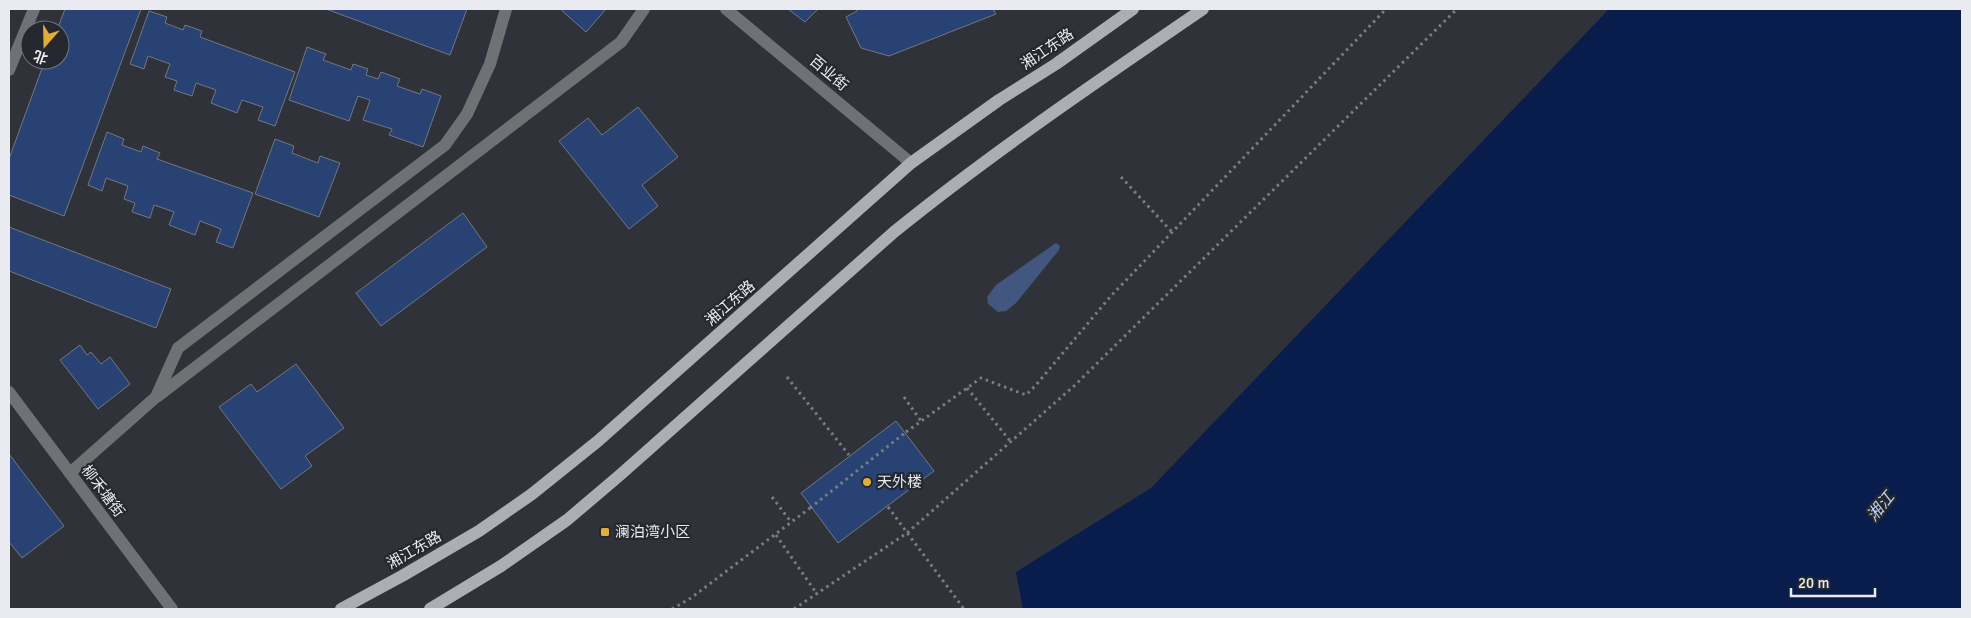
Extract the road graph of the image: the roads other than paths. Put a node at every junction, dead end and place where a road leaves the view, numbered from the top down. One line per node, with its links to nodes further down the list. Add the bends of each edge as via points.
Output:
1 (34, 9): 7 (street)
2 (506, 9): 10 (street, via 490,64 468,114 445,144 178,348)
3 (644, 9): 10 (street, via 621,42)
4 (726, 9): 8 (street, 百业街)
5 (1133, 9): 8 (main road, 湘江东路)
6 (1203, 9): 14 (main road, via 1036,124 940,195 567,520)
7 (9, 70)
8 (912, 163): 13 (main road, 湘江东路, via 598,441 532,494 479,530)
9 (9, 392): 11 (street, 柳禾塘街)
10 (156, 397): 11 (street)
11 (70, 473): 12 (street, 柳禾塘街)
12 (172, 609)
13 (341, 609)
14 (430, 609)

